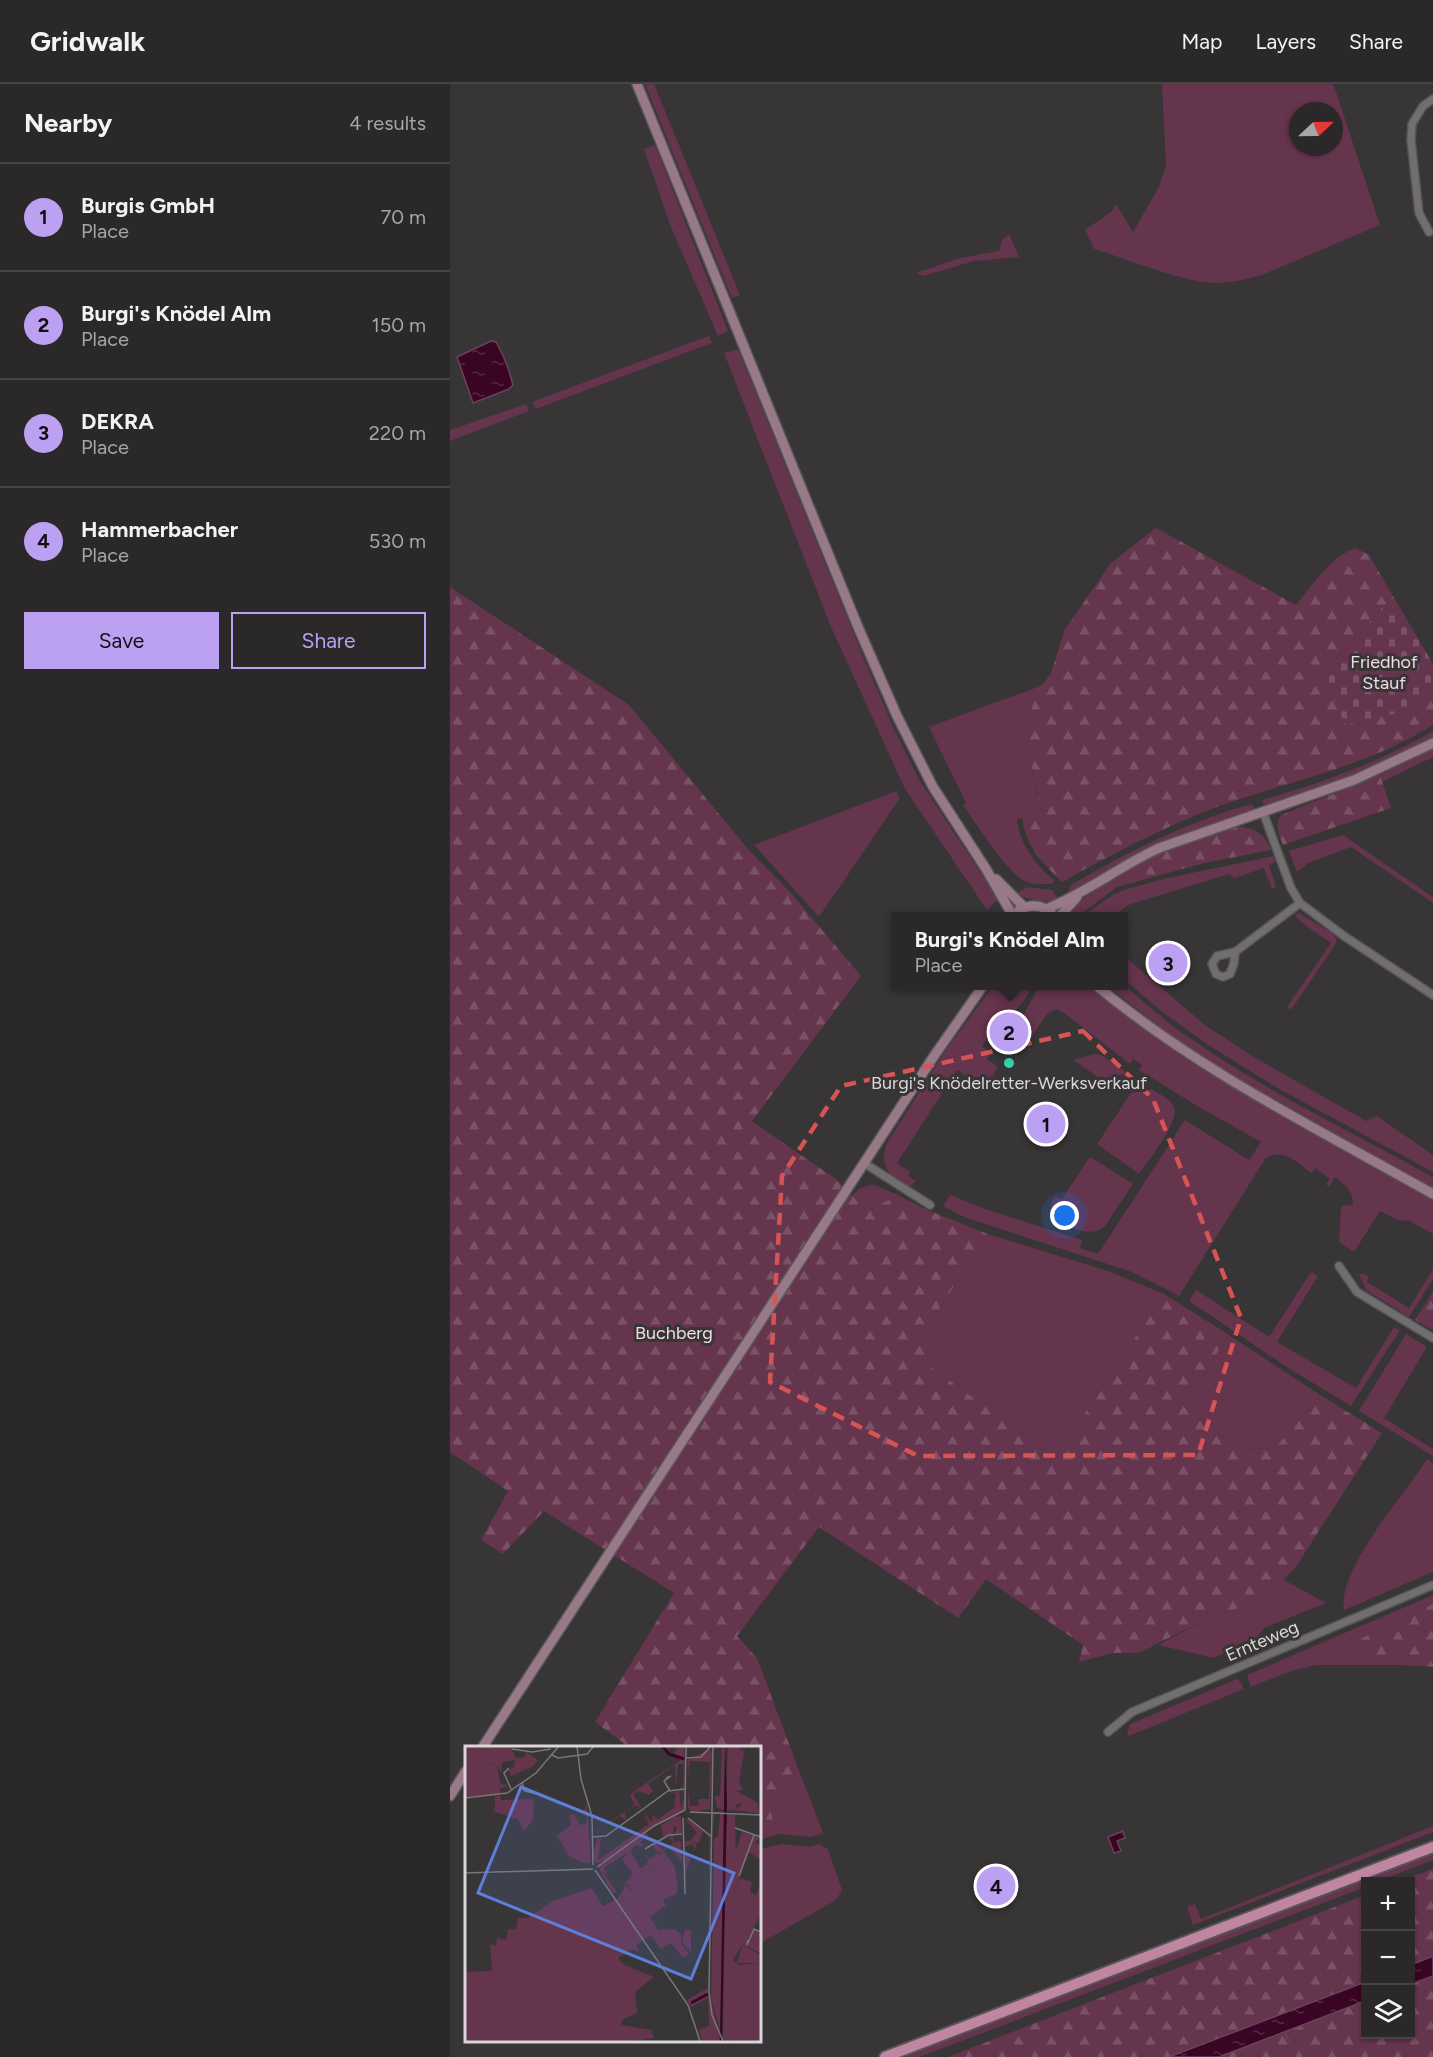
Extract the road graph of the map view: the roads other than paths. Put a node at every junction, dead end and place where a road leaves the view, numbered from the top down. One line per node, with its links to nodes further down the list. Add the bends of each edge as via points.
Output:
1 (637, 84): 6 (main road, via 893,708 933,787)
2 (1433, 99): 3 (street, via 1423,106 1412,124 1411,140 1419,213)
3 (1429, 232)
4 (1433, 743): 5 (main road, via 1354,780)
5 (1263, 812): 7 (main road, via 1159,848); 8 (street)
6 (986, 869): 9 (main road); 11 (main road)
7 (1081, 893): 10 (main road); 14 (main road)
8 (1300, 903): 15 (street); 18 (street)
9 (1024, 907): 10 (main road); 12 (main road)
10 (1046, 909): 13 (main road)
11 (1011, 912)
12 (1018, 912)
13 (1049, 912)
14 (1064, 912)
15 (1235, 952)
16 (980, 990): 19 (main road)
17 (1102, 990): 20 (main road, via 1213,1070)
18 (1433, 995)
19 (864, 1163): 21 (street); 26 (main road)
20 (1433, 1194)
21 (930, 1205)
22 (1339, 1266): 23 (street, via 1356,1292)
23 (1433, 1338)
24 (1433, 1585): 25 (street, Ernteweg, via 1132,1712)
25 (1108, 1731)
26 (483, 1746)
27 (465, 1773): 28 (main road)
28 (450, 1796)
29 (1433, 1847): 30 (main road)
30 (885, 2057)

